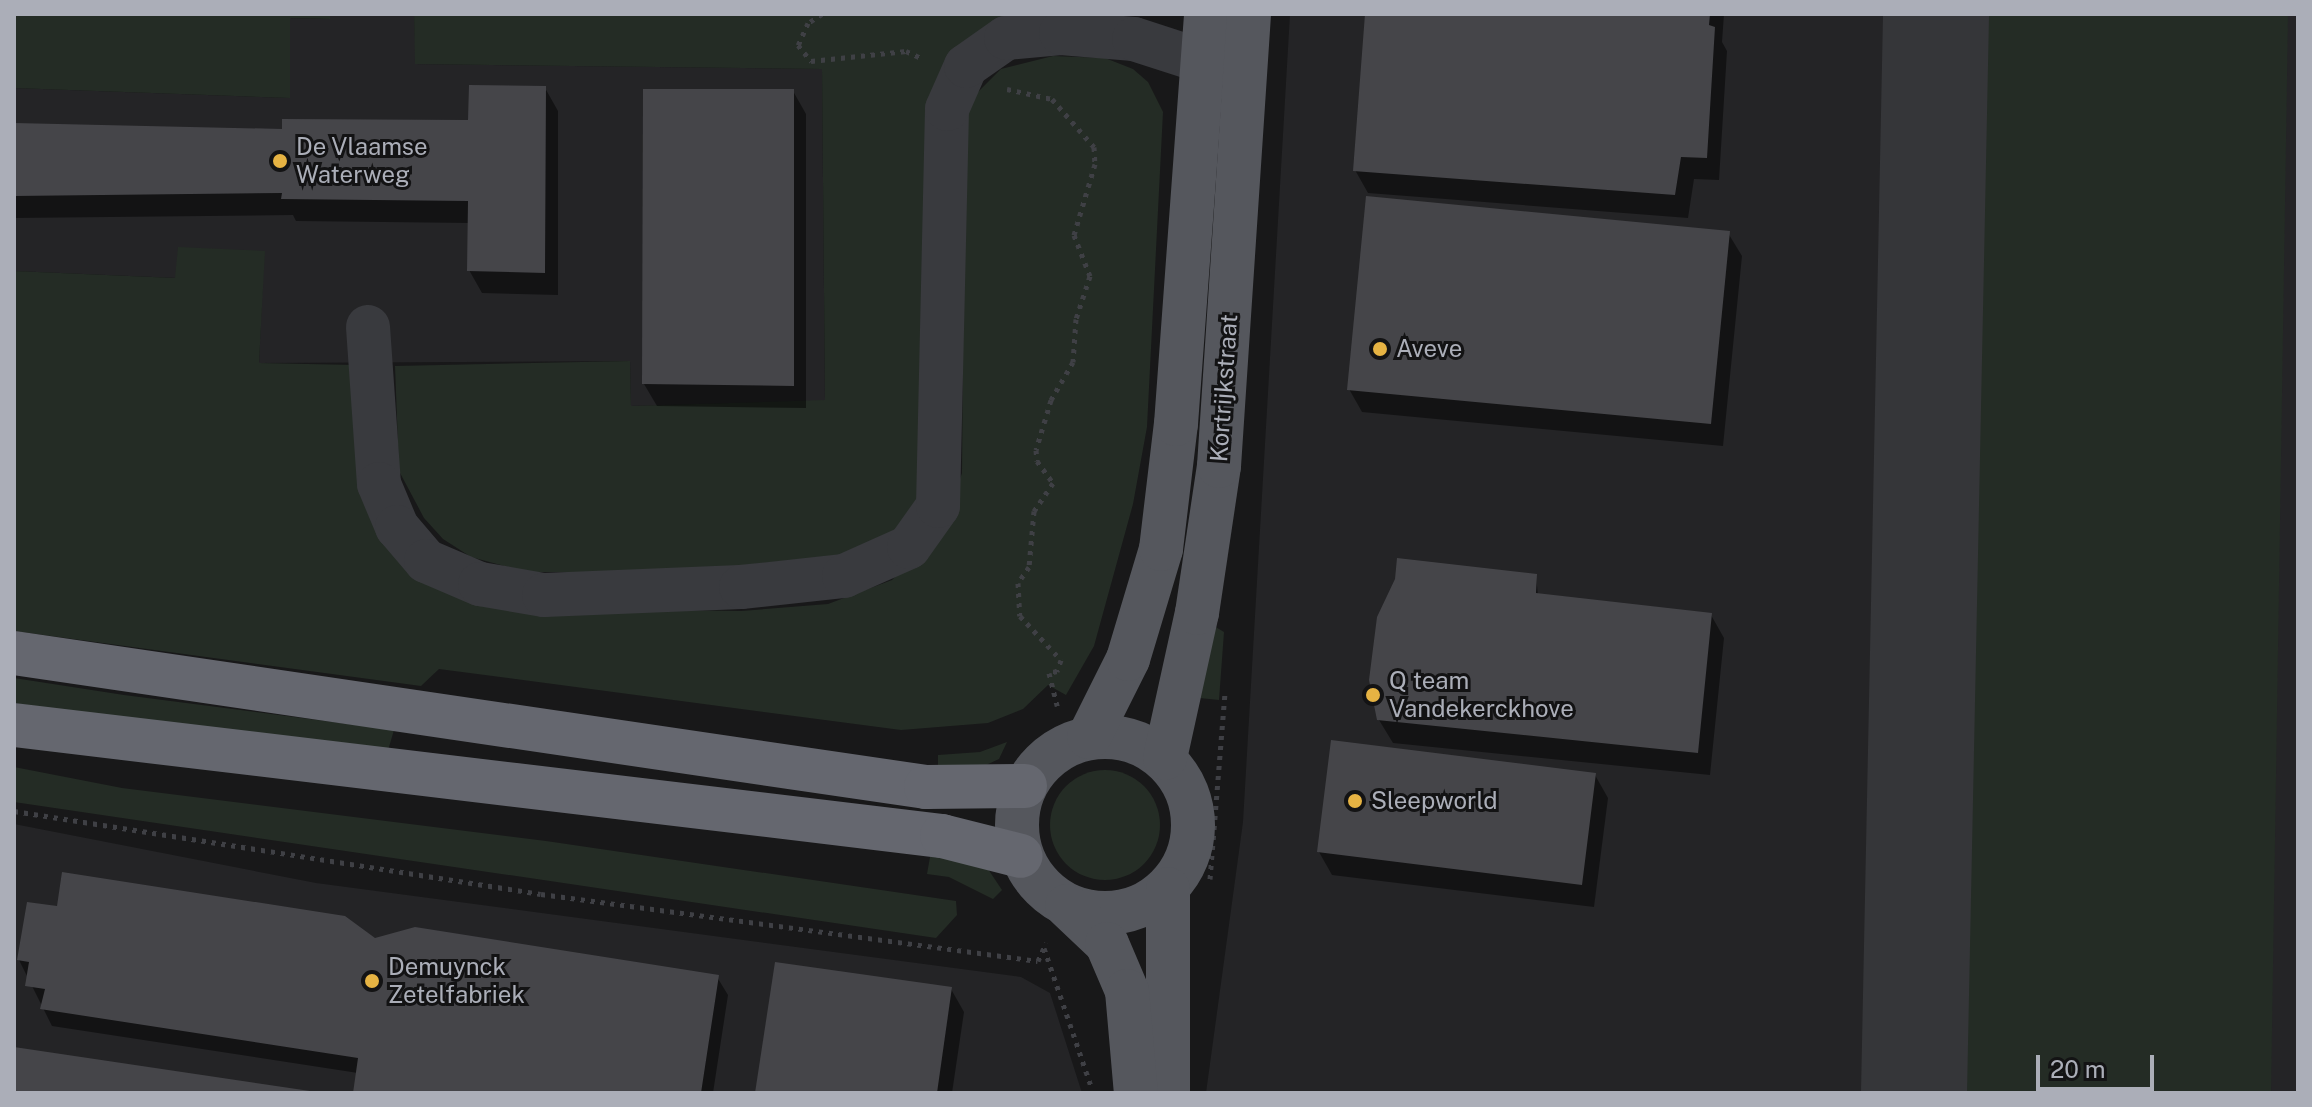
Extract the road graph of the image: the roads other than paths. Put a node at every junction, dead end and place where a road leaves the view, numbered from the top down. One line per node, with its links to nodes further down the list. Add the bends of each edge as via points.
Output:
1 (1206, 14): 3 (main road, Kortrijkstraat)
2 (1249, 14): 8 (main road, Kortrijkstraat, via 1219,466 1197,613)
3 (1202, 61): 4 (lane, via 1134,39 1061,33 1006,38 963,73 947,109 938,506 909,547 844,576 741,587 544,595 480,584 426,561 397,527 379,484); 7 (main road, Kortrijkstraat, via 1176,424 1161,549 1128,659)
4 (368, 327)
5 (14, 653): 9 (highway, via 926,787)
6 (14, 725): 10 (highway, via 942,836)
7 (1089, 737): 8 (main road, via 1127,738); 9 (main road, via 1051,754)
8 (1165, 758): 11 (main road, via 1189,788 1194,821)
9 (1025, 786): 10 (main road, via 1015,820)
10 (1021, 856): 12 (main road, via 1039,886)
11 (1188, 886): 12 (main road, via 1137,909 1114,913); 14 (main road)
12 (1067, 906): 13 (main road, via 1107,944 1127,991)
13 (1136, 1093)
14 (1168, 1093)

